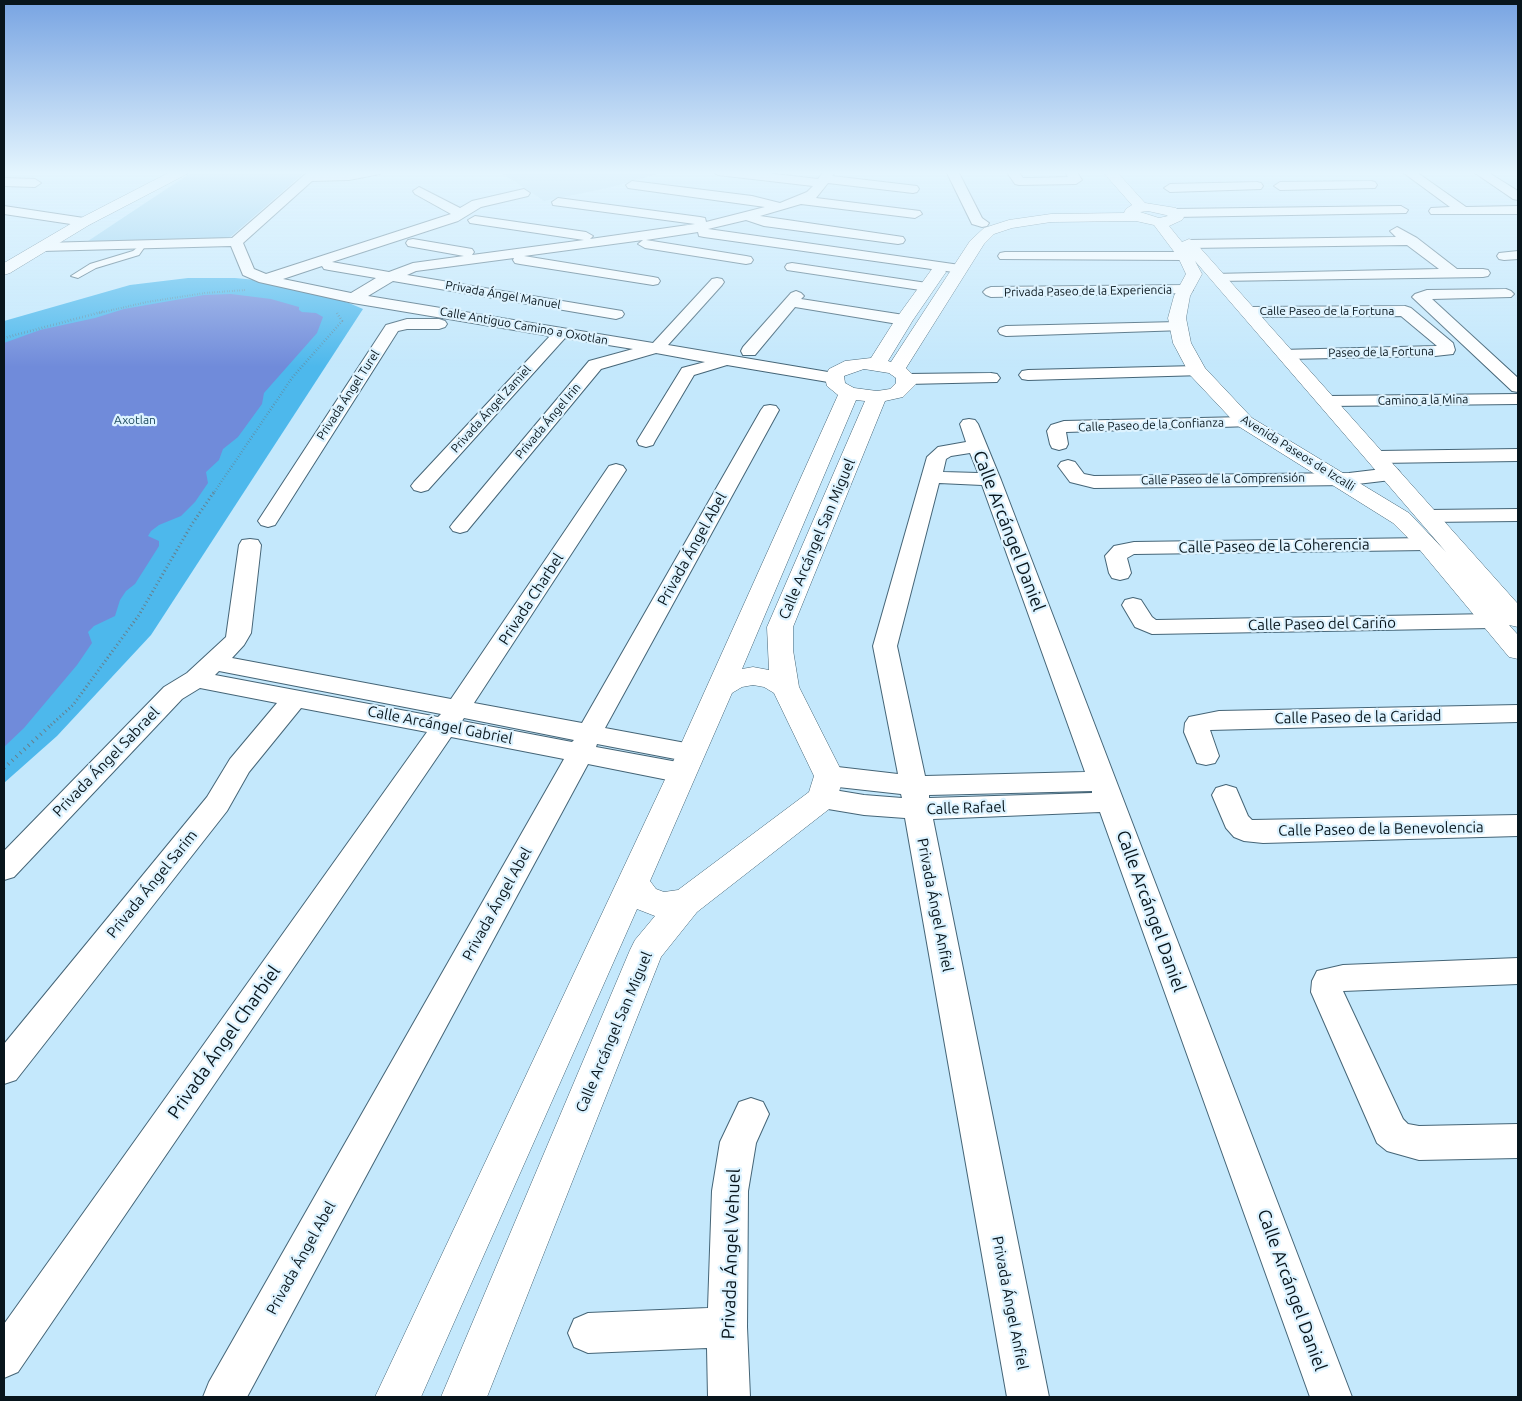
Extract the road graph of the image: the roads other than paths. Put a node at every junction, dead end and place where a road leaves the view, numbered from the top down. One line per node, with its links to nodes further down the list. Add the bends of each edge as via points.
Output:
1 (61, 236): 18 (street)
2 (242, 236): 14 (street)
3 (396, 236): 34 (street)
4 (585, 236): 16 (street)
5 (645, 236): 11 (street)
6 (733, 236): 27 (street)
7 (871, 236): 12 (street)
8 (984, 236): 29 (street)
9 (1178, 236): 19 (street, Avenida Paseos de Izcalli)
10 (1406, 236): 13 (street)
11 (634, 238): 16 (street); 24 (street, via 642,244)
12 (898, 240)
13 (1412, 240): 19 (street); 31 (street)
14 (236, 242): 17 (street); 34 (street, Calle Antiguo Camino a Oxotlan, via 248,272)
15 (413, 243): 23 (street, via 464,251)
16 (593, 244): 21 (street)
17 (143, 245): 18 (street); 32 (lane, via 136,252 93,266)
18 (42, 248): 28 (street)
19 (1187, 250): 22 (street); 38 (street, Avenida Paseos de Izcalli); 38 (street, Avenida Paseos de Izcalli, via 1194,274)
20 (952, 252): 27 (street)
21 (513, 253): 23 (street); 35 (street, via 525,261)
22 (1005, 256)
23 (472, 258): 33 (street, via 413,267)
24 (746, 260)
25 (329, 266): 33 (street, Privada Ángel Manuel)
26 (792, 267): 37 (street)
27 (942, 267): 29 (street); 37 (street)
28 (6, 268)
29 (960, 269): 56 (street)
30 (1483, 273): 31 (street, Privada Paseo de la Experiencia)
31 (1453, 274): 38 (street, Privada Paseo de la Experiencia)
32 (75, 276)
33 (391, 276): 41 (street); 44 (street, Privada Ángel Manuel)
34 (264, 279): 41 (street, Calle Antiguo Camino a Oxotlan)
35 (653, 281)
36 (717, 282): 50 (street)
37 (927, 286): 46 (street)
38 (1209, 287): 39 (street, Privada Paseo de la Experiencia); 43 (street, Avenida Paseos de Izcalli); 47 (street, Avenida Paseos de Izcalli, via 1177,318)
39 (991, 292)
40 (1506, 294): 59 (street, via 1420,297)
41 (353, 298): 45 (street, Calle Antiguo Camino a Oxotlan)
42 (1405, 311): 43 (street, Calle Paseo de la Fortuna); 52 (street, Paseo de la Fortuna, via 1447,346 1447,350)
43 (1250, 312): 52 (street, Avenida Paseos de Izcalli)
44 (616, 314)
45 (458, 315): 49 (street, Calle Antiguo Camino a Oxotlan); 78 (street, Privada Ángel Turel, via 444,323 398,324 392,328)
46 (904, 320): 51 (street, via 793,299); 54 (street)
47 (1178, 327): 48 (street); 55 (street, Avenida Paseos de Izcalli)
48 (1006, 331)
49 (561, 333): 50 (street, Calle Antiguo Camino a Oxotlan); 75 (street, Privada Ángel Zamiel)
50 (658, 348): 53 (street, Calle Antiguo Camino a Oxotlan); 79 (street, Privada Ángel Irin, via 595,365)
51 (749, 351)
52 (1287, 354): 62 (street, Avenida Paseos de Izcalli)
53 (729, 360): 60 (street, Calle Antiguo Camino a Oxotlan); 67 (street, via 688,372)
54 (877, 364): 56 (street); 60 (street, via 848,366 836,373)
55 (1197, 371): 57 (street); 64 (street, Avenida Paseos de Izcalli)
56 (902, 374): 58 (street); 60 (street, via 903,389 888,395)
57 (1028, 375)
58 (991, 378)
59 (1518, 387)
60 (853, 389): 88 (street, Calle Arcángel San Miguel); 89 (street, Calle Arcángel San Miguel, via 780,627)
61 (1518, 399): 62 (street, Camino a la Mina)
62 (1329, 401): 70 (street, Avenida Paseos de Izcalli)
63 (770, 410): 93 (street, Privada Ángel Abel)
64 (1245, 422): 66 (street, Calle Paseo de la Confianza); 73 (street, Avenida Paseos de Izcalli)
65 (973, 435): 72 (street, Privada Ángel Anfiel, via 937,457); 74 (street, Calle Arcángel Daniel)
66 (1058, 436)
67 (646, 441)
68 (1518, 455): 70 (street, Calle Paseo de la Comprensión)
69 (1068, 466): 73 (street, Calle Paseo de la Comprensión, via 1077,478 1085,481)
70 (1384, 466): 73 (street, Calle Paseo de la Comprensión, via 1360,478); 77 (street, Avenida Paseos de Izcalli)
71 (616, 470): 92 (street, Privada Charbel)
72 (932, 477): 74 (street); 99 (street, Privada Ángel Anfiel, via 885,646)
73 (1336, 479): 80 (street, Avenida Paseos de Izcalli, via 1401,518)
74 (990, 480): 97 (street, Calle Arcángel Daniel)
75 (421, 486)
76 (1518, 515): 77 (street)
77 (1427, 516): 84 (street, Avenida Paseos de Izcalli)
78 (268, 521)
79 (460, 527)
80 (1427, 544): 82 (street, Calle Paseo de la Coherencia, via 1134,548 1116,556); 85 (street, Avenida Paseos de Izcalli)
81 (250, 545): 87 (street, Privada Ángel Sabrael, via 239,633)
82 (1120, 573)
83 (1133, 605): 85 (street, Calle Paseo del Cariño, via 1143,622 1152,627)
84 (1518, 618)
85 (1492, 621): 86 (street, Avenida Paseos de Izcalli)
86 (1518, 651)
87 (205, 671): 90 (street, Calle Arcángel Gabriel); 92 (street, Calle Arcángel Gabriel); 101 (street, Privada Ángel Sabrael, via 173,693)
88 (721, 687): 89 (street, via 735,679 753,676 771,679); 95 (street, Calle Arcángel San Miguel)
89 (785, 687): 96 (street, Calle Arcángel San Miguel)
90 (297, 697): 92 (street, Calle Arcángel Gabriel); 105 (street, Privada Ángel Sarim, via 239,766 217,804)
91 (1518, 713): 94 (street, Calle Paseo de la Caridad, via 1198,723 1197,732)
92 (452, 717): 93 (street, Calle Arcángel Gabriel); 110 (street, Privada Ángel Charbiel)
93 (585, 743): 95 (street, Calle Arcángel Gabriel); 111 (street, Privada Ángel Abel)
94 (1206, 756)
95 (687, 763): 102 (street, Calle Arcángel San Miguel)
96 (826, 787): 99 (street, Calle Rafael, via 864,805); 103 (street, Calle Arcángel San Miguel)
97 (1106, 792): 99 (street, Calle Rafael); 116 (street, Calle Arcángel Daniel)
98 (1226, 795): 100 (street, Calle Paseo de la Benevolencia, via 1236,822 1244,830)
99 (915, 798): 115 (street, Privada Ángel Anfiel)
100 (1518, 826)
101 (4, 869)
102 (633, 882): 103 (street, via 644,898 663,905); 112 (street, Calle Arcángel San Miguel)
103 (685, 903): 113 (street, Calle Arcángel San Miguel, via 647,950)
104 (1518, 971): 107 (street, via 1343,978 1328,981 1327,992 1390,1131 1400,1139 1419,1143)
105 (4, 1069)
106 (751, 1114): 108 (street, Privada Ángel Vehuel, via 738,1142 730,1191)
107 (1518, 1141)
108 (727, 1327): 109 (street); 114 (street, Privada Ángel Vehuel)
109 (588, 1333)
110 (4, 1358)
111 (224, 1397)
112 (398, 1397)
113 (464, 1397)
114 (729, 1397)
115 (1028, 1397)
116 (1331, 1397)

